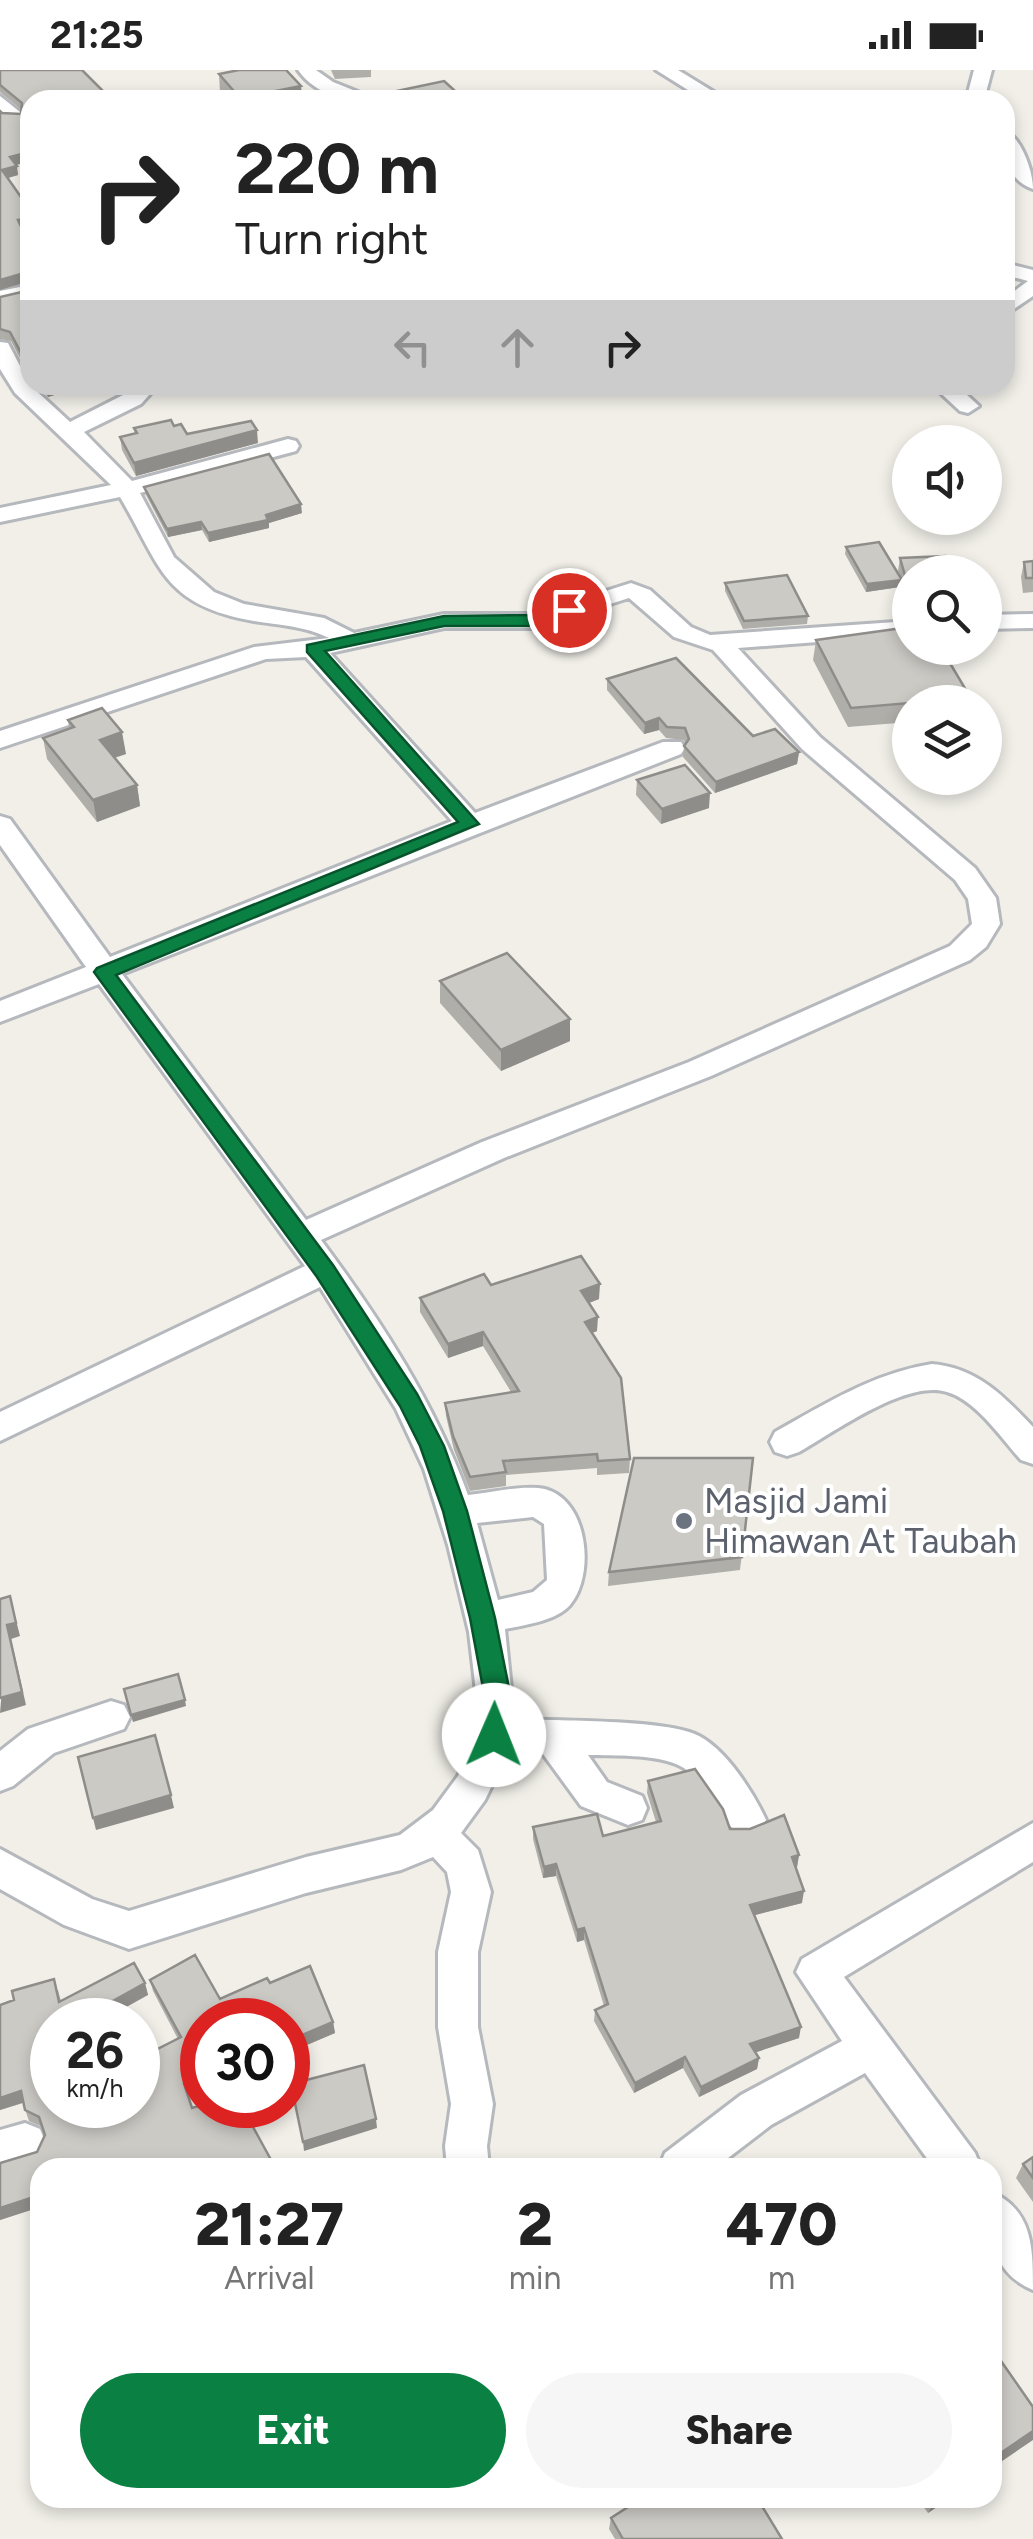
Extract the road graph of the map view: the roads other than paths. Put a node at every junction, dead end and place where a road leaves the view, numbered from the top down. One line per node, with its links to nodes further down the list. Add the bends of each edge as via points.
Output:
1 (307, 70): 3 (street)
2 (672, 74): 4 (street)
3 (339, 90)
4 (700, 90)
5 (1015, 160): 6 (street)
6 (1033, 183)
7 (0, 348): 8 (street)
8 (20, 382)
9 (31, 395): 13 (street)
10 (137, 395): 13 (street)
11 (955, 395): 12 (street)
12 (968, 406)
13 (70, 430): 15 (street)
14 (288, 446): 15 (street)
15 (126, 489): 16 (street); 20 (street, via 156,552 207,598 255,615 321,624)
16 (0, 515)
17 (1033, 621): 18 (street)
18 (1002, 622)
19 (892, 630): 21 (street)
20 (349, 640): 21 (street, via 460,619 535,620 631,590 681,634); 22 (street)
21 (721, 644): 29 (street, via 811,743 976,886 986,924 976,940 960,953 700,1068)
22 (313, 649): 23 (street, via 246,657); 26 (street)
23 (0, 740)
24 (672, 748): 26 (street)
25 (0, 824): 27 (street)
26 (470, 824): 27 (street)
27 (104, 972): 28 (street); 29 (street)
28 (0, 1012)
29 (301, 1236): 30 (street)
30 (325, 1271): 31 (street); 34 (street, via 408,1400)
31 (0, 1428)
32 (787, 1442): 33 (street, via 883,1391 925,1377 954,1379)
33 (1033, 1450)
34 (455, 1511): 35 (street); 35 (street, via 539,1502 560,1517 566,1586 529,1610)
35 (482, 1618): 37 (street, via 496,1688)
36 (110, 1717): 39 (street, via 42,1741)
37 (494, 1735): 38 (street); 42 (street, via 468,1794)
38 (554, 1738): 40 (street, via 594,1794); 41 (street, via 688,1749 722,1782)
39 (0, 1774)
40 (628, 1808)
41 (747, 1820)
42 (436, 1834): 44 (street, via 404,1852 129,1930 60,1906); 46 (street, via 464,1863 471,1892 458,1952 458,2027 472,2104)
43 (1033, 1842): 45 (street, via 816,1972)
44 (0, 1868)
45 (872, 2047): 47 (street, via 756,2110); 48 (street)
46 (467, 2158)
47 (693, 2158)
48 (953, 2158)
49 (1002, 2226): 50 (street)
50 (1033, 2268)

